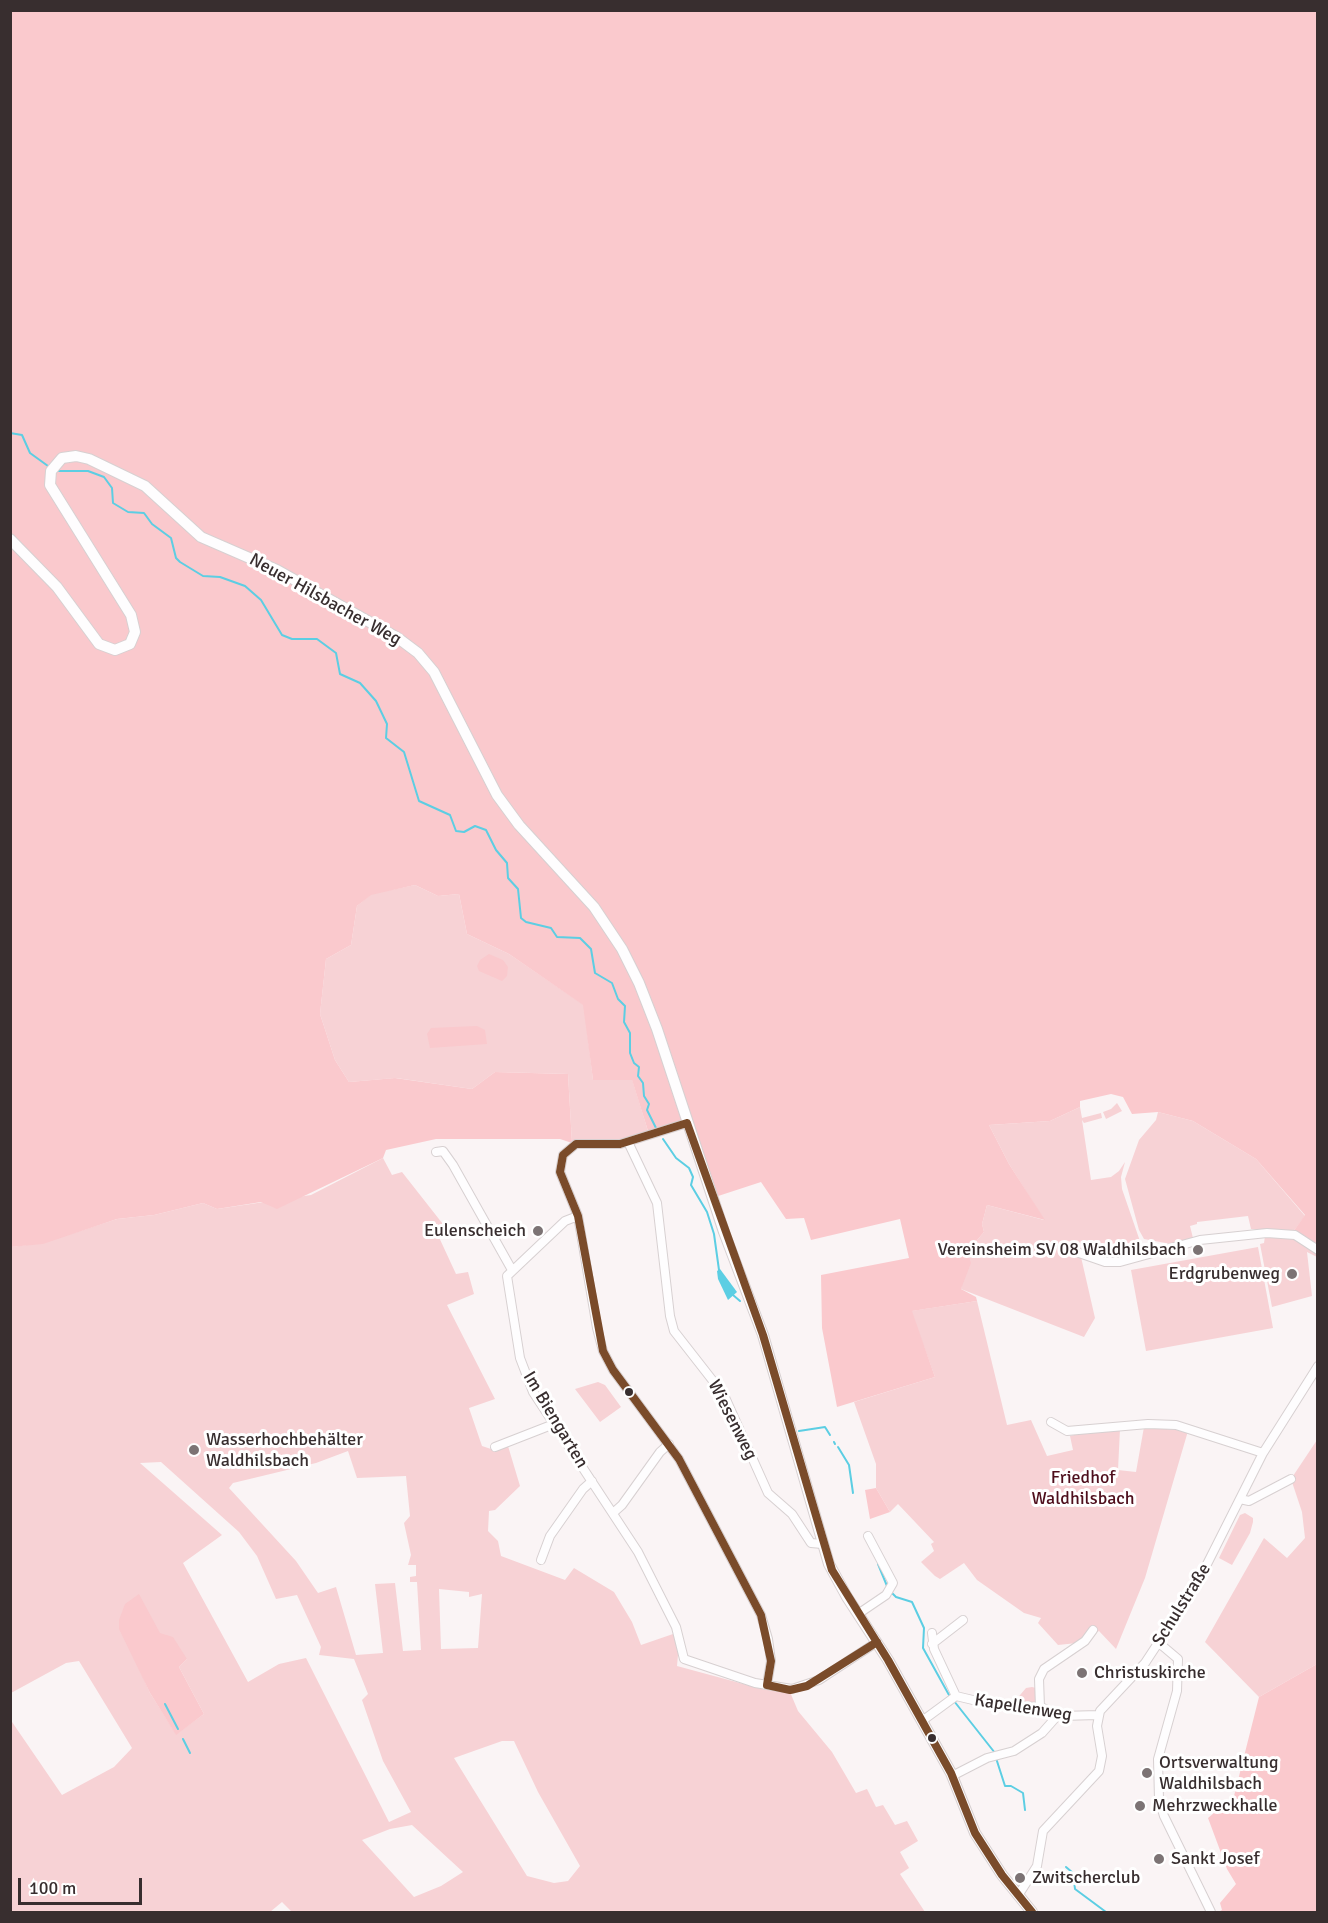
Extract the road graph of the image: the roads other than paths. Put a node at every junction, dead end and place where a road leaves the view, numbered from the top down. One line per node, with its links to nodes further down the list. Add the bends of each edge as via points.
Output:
1 (10, 539): 2 (street, Neuer Hilsbacher Weg, via 57,587 99,644 115,650 130,644 135,632 131,615 50,485 51,471 57,462 82,457 145,486 201,537 283,573 418,653 444,688 500,800 589,900 622,949 650,1008)
2 (687, 1123): 3 (street); 20 (street, via 766,1342)
3 (628, 1142): 5 (street, via 576,1144 563,1155 561,1174); 20 (street, Wiesenweg, via 657,1203 674,1331 724,1395 768,1493 792,1514 811,1543)
4 (436, 1152): 8 (street, via 443,1151 453,1165)
5 (578, 1216): 8 (street, via 565,1221); 12 (street, via 602,1349 615,1373)
6 (1317, 1250): 7 (street, via 1295,1235 1262,1233 1200,1240 1120,1262 1105,1262)
7 (1079, 1253)
8 (512, 1270): 11 (street, Im Biengarten, via 507,1281 521,1363)
9 (1317, 1368): 14 (street, Schulstraße)
10 (1051, 1422): 14 (street, via 1067,1431 1176,1425)
11 (554, 1424): 13 (street); 16 (street, Im Biengarten)
12 (669, 1444): 18 (street); 29 (street, via 763,1620 771,1660)
13 (495, 1448)
14 (1263, 1453): 17 (street, Schulstraße)
15 (1291, 1479): 17 (street, via 1249,1501)
16 (592, 1481): 18 (street, Im Biengarten); 21 (street, via 548,1539)
17 (1240, 1499): 27 (street, Schulstraße, via 1200,1579)
18 (613, 1513): 29 (street, Im Biengarten, via 671,1617 684,1659)
19 (868, 1536): 22 (street, via 893,1582 885,1595)
20 (822, 1544): 22 (street, via 838,1582)
21 (541, 1560)
22 (858, 1614): 26 (street)
23 (963, 1620): 28 (street)
24 (1093, 1630): 31 (street, via 1082,1643 1044,1669 1039,1679)
25 (932, 1633): 28 (street)
26 (877, 1642): 29 (street, via 807,1686 790,1690); 34 (street)
27 (1159, 1643): 33 (street, Schulstraße); 38 (street, via 1178,1658 1177,1690 1158,1759 1160,1803)
28 (933, 1644): 30 (street)
29 (767, 1685)
30 (956, 1696): 31 (street, Kapellenweg, via 993,1705); 34 (street, Kapellenweg)
31 (1040, 1707): 32 (street, Kapellenweg)
32 (1058, 1715): 33 (street, Kapellenweg); 35 (street, via 1040,1734 1012,1752)
33 (1098, 1715): 36 (street, via 1102,1756 1099,1771 1043,1831 1037,1866)
34 (922, 1721): 35 (street)
35 (952, 1776): 36 (street, via 974,1830)
36 (1019, 1894): 37 (street)
37 (1032, 1912)
38 (1211, 1912)

